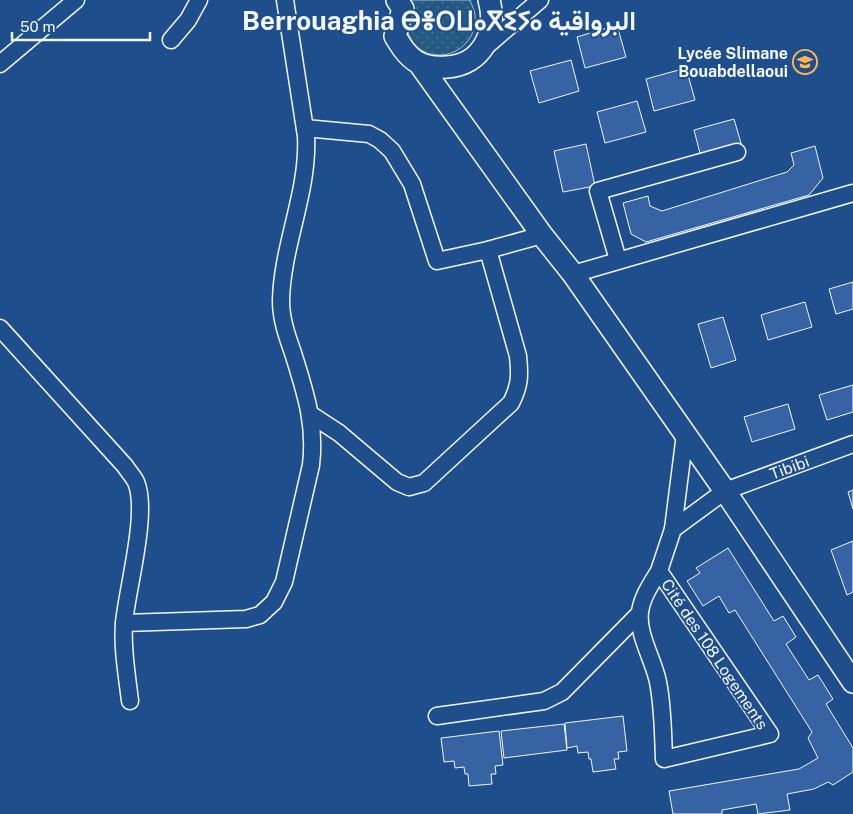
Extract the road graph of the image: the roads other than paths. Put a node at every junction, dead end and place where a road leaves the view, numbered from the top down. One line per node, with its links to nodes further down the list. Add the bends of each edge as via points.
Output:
1 (76, 0): 10 (street)
2 (199, 0): 7 (street)
3 (285, 0): 11 (street)
4 (489, 0): 8 (street, via 492,30 485,46)
5 (540, 0): 8 (street)
6 (398, 3): 9 (street, via 395,36 404,51)
7 (171, 40)
8 (472, 59): 9 (street, via 442,68)
9 (418, 62): 14 (street)
10 (0, 64)
11 (305, 128): 15 (street, via 369,134 392,151 412,184 438,261); 19 (street, via 307,157 282,278 281,303 284,325)
12 (737, 152): 16 (street, via 598,191)
13 (853, 193): 16 (street)
14 (542, 235): 15 (street); 17 (street)
15 (488, 250): 19 (street, via 518,356 518,390 511,403 424,484 409,487 397,482 339,433)
16 (618, 260): 17 (street)
17 (573, 274): 20 (street)
18 (0, 328): 26 (street, via 136,482 140,502 139,524)
19 (310, 414): 26 (street, via 311,464 284,582 274,602 260,614 246,619)
20 (685, 434): 22 (street); 23 (street, Cité des 108 Logements)
21 (853, 444): 22 (street, Tibibi)
22 (725, 491): 23 (street); 27 (street)
23 (673, 529): 24 (street, Cité des 108 Logements)
24 (659, 571): 25 (street, Cité des 108 Logements, via 643,598); 25 (street, Cité des 108 Logements, via 770,734 664,758 658,682)
25 (639, 614): 29 (street, via 562,692 544,701)
26 (124, 623): 28 (street)
27 (853, 682)
28 (130, 700)
29 (437, 716)

